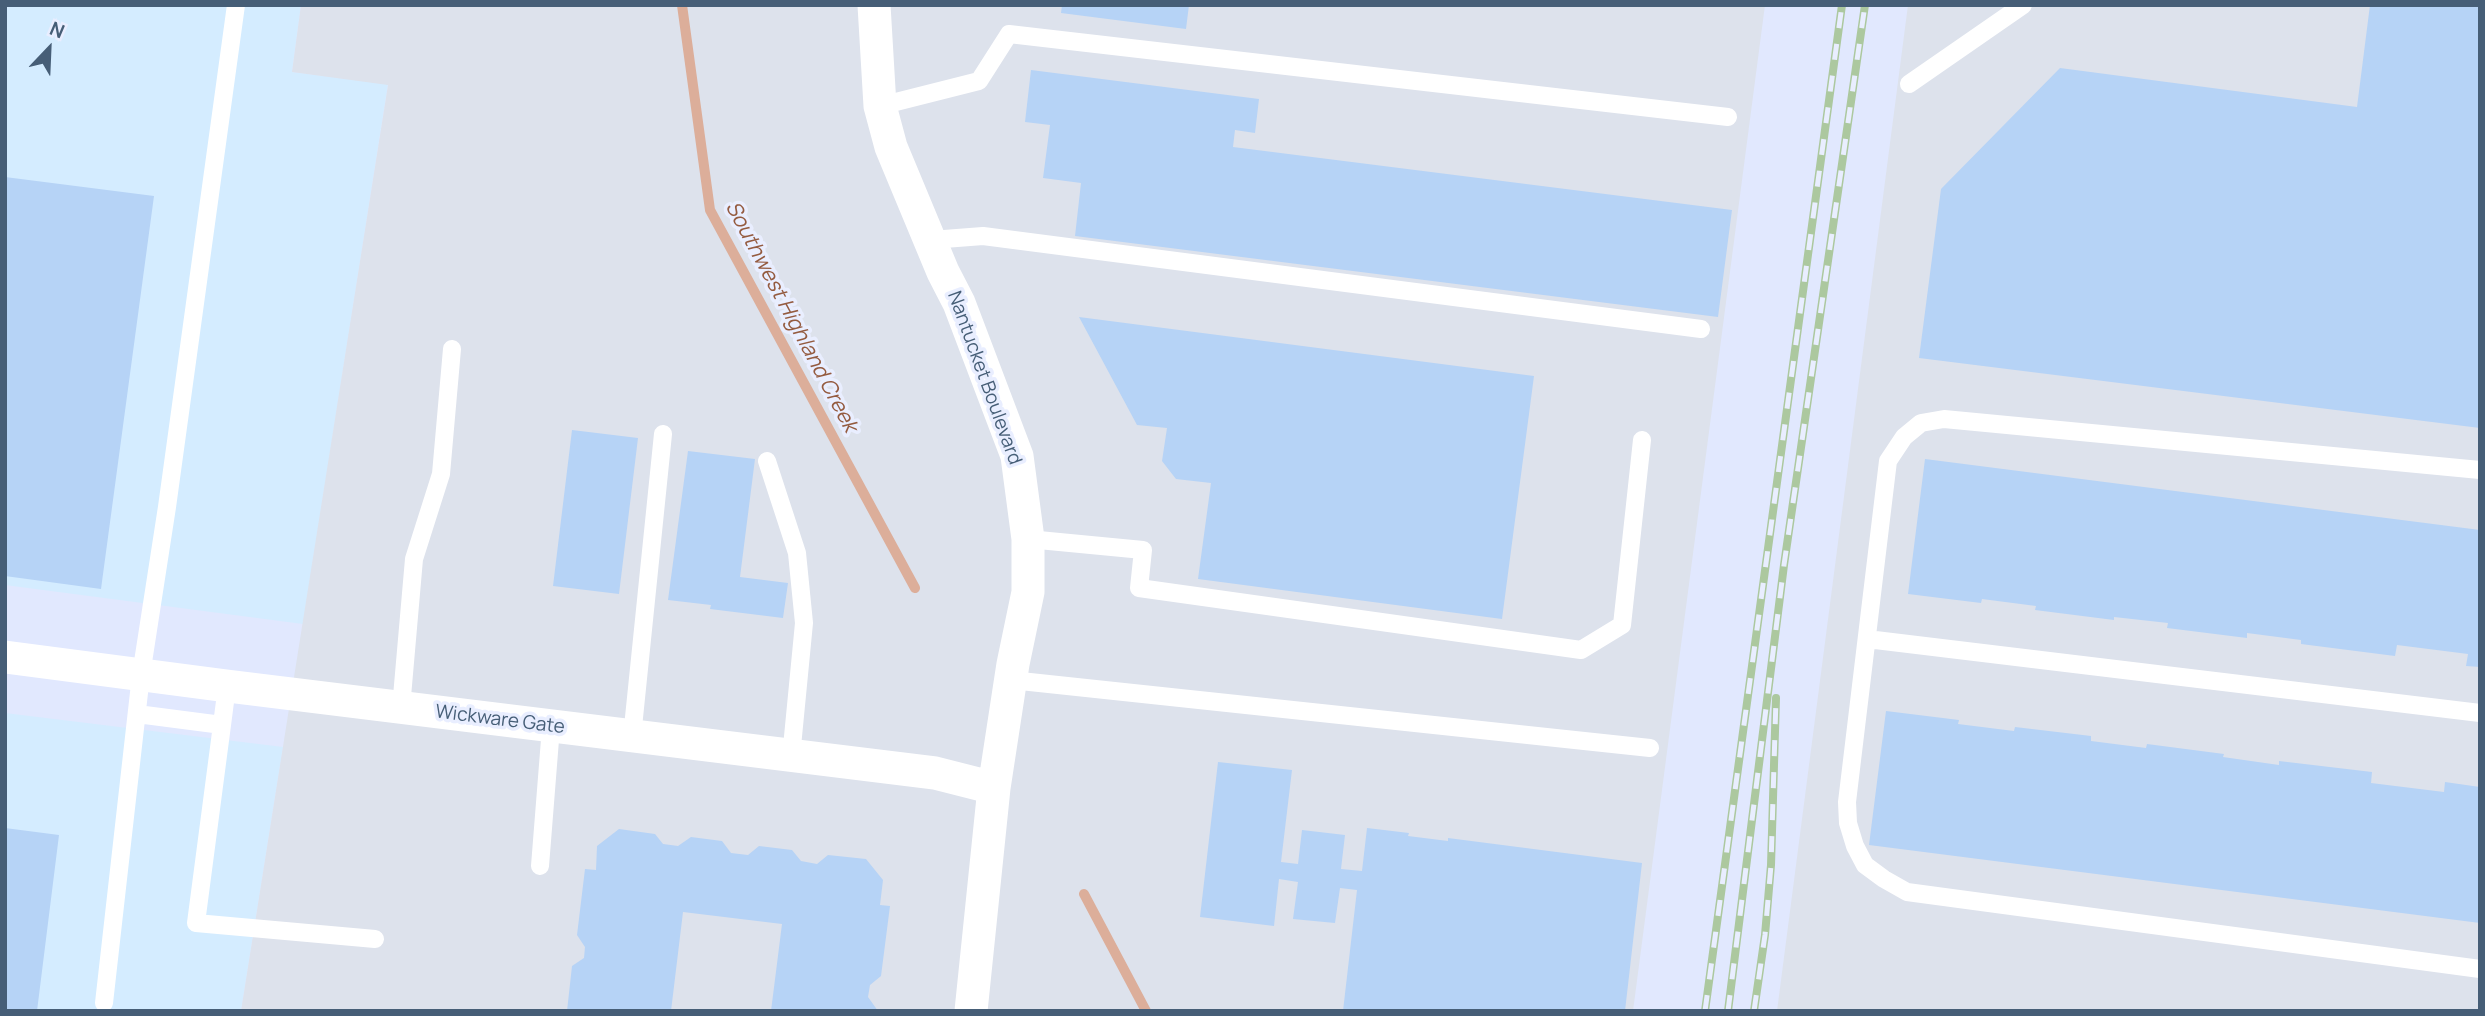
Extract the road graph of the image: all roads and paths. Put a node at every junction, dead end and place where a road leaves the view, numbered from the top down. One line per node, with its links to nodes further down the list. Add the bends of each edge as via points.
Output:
1 (236, 5): 17 (lane)
2 (874, 5): 5 (street, Nantucket Boulevard)
3 (2023, 5): 4 (lane)
4 (1909, 84)
5 (880, 106): 6 (lane, via 979,81 1009,34); 7 (street, Nantucket Boulevard, via 891,147)
6 (1728, 117)
7 (931, 240): 8 (lane, via 983,236); 14 (street, Nantucket Boulevard, via 1017,456)
8 (1701, 328)
9 (452, 349): 20 (lane, via 441,474 414,559)
10 (663, 434): 25 (lane)
11 (1642, 440): 14 (lane, via 1622,625 1581,650 1139,588 1143,550)
12 (767, 461): 27 (lane, via 797,553 804,622)
13 (2480, 470): 15 (lane, via 1944,419 1921,423 1904,436 1888,461)
14 (1028, 539): 18 (street, Nantucket Boulevard, via 1028,593)
15 (1867, 639): 21 (lane); 31 (lane, via 1848,823 1865,865 1907,892)
16 (5, 657): 17 (street, Wickware Gate)
17 (141, 675): 19 (street, Wickware Gate); 22 (lane)
18 (1011, 680): 26 (lane); 28 (street, Nantucket Boulevard)
19 (227, 687): 20 (street, Wickware Gate); 23 (lane)
20 (401, 708): 24 (street, Wickware Gate)
21 (2480, 713)
22 (137, 714): 23 (lane); 32 (lane)
23 (222, 725): 30 (lane, via 196,923)
24 (551, 727): 25 (street, Wickware Gate); 29 (lane)
25 (632, 737): 27 (street, Wickware Gate)
26 (1650, 748)
27 (791, 757): 28 (street, Wickware Gate, via 935,773)
28 (994, 788): 33 (street, Nantucket Boulevard)
29 (540, 866)
30 (374, 939)
31 (2480, 969)
32 (104, 1003)
33 (971, 1011)

